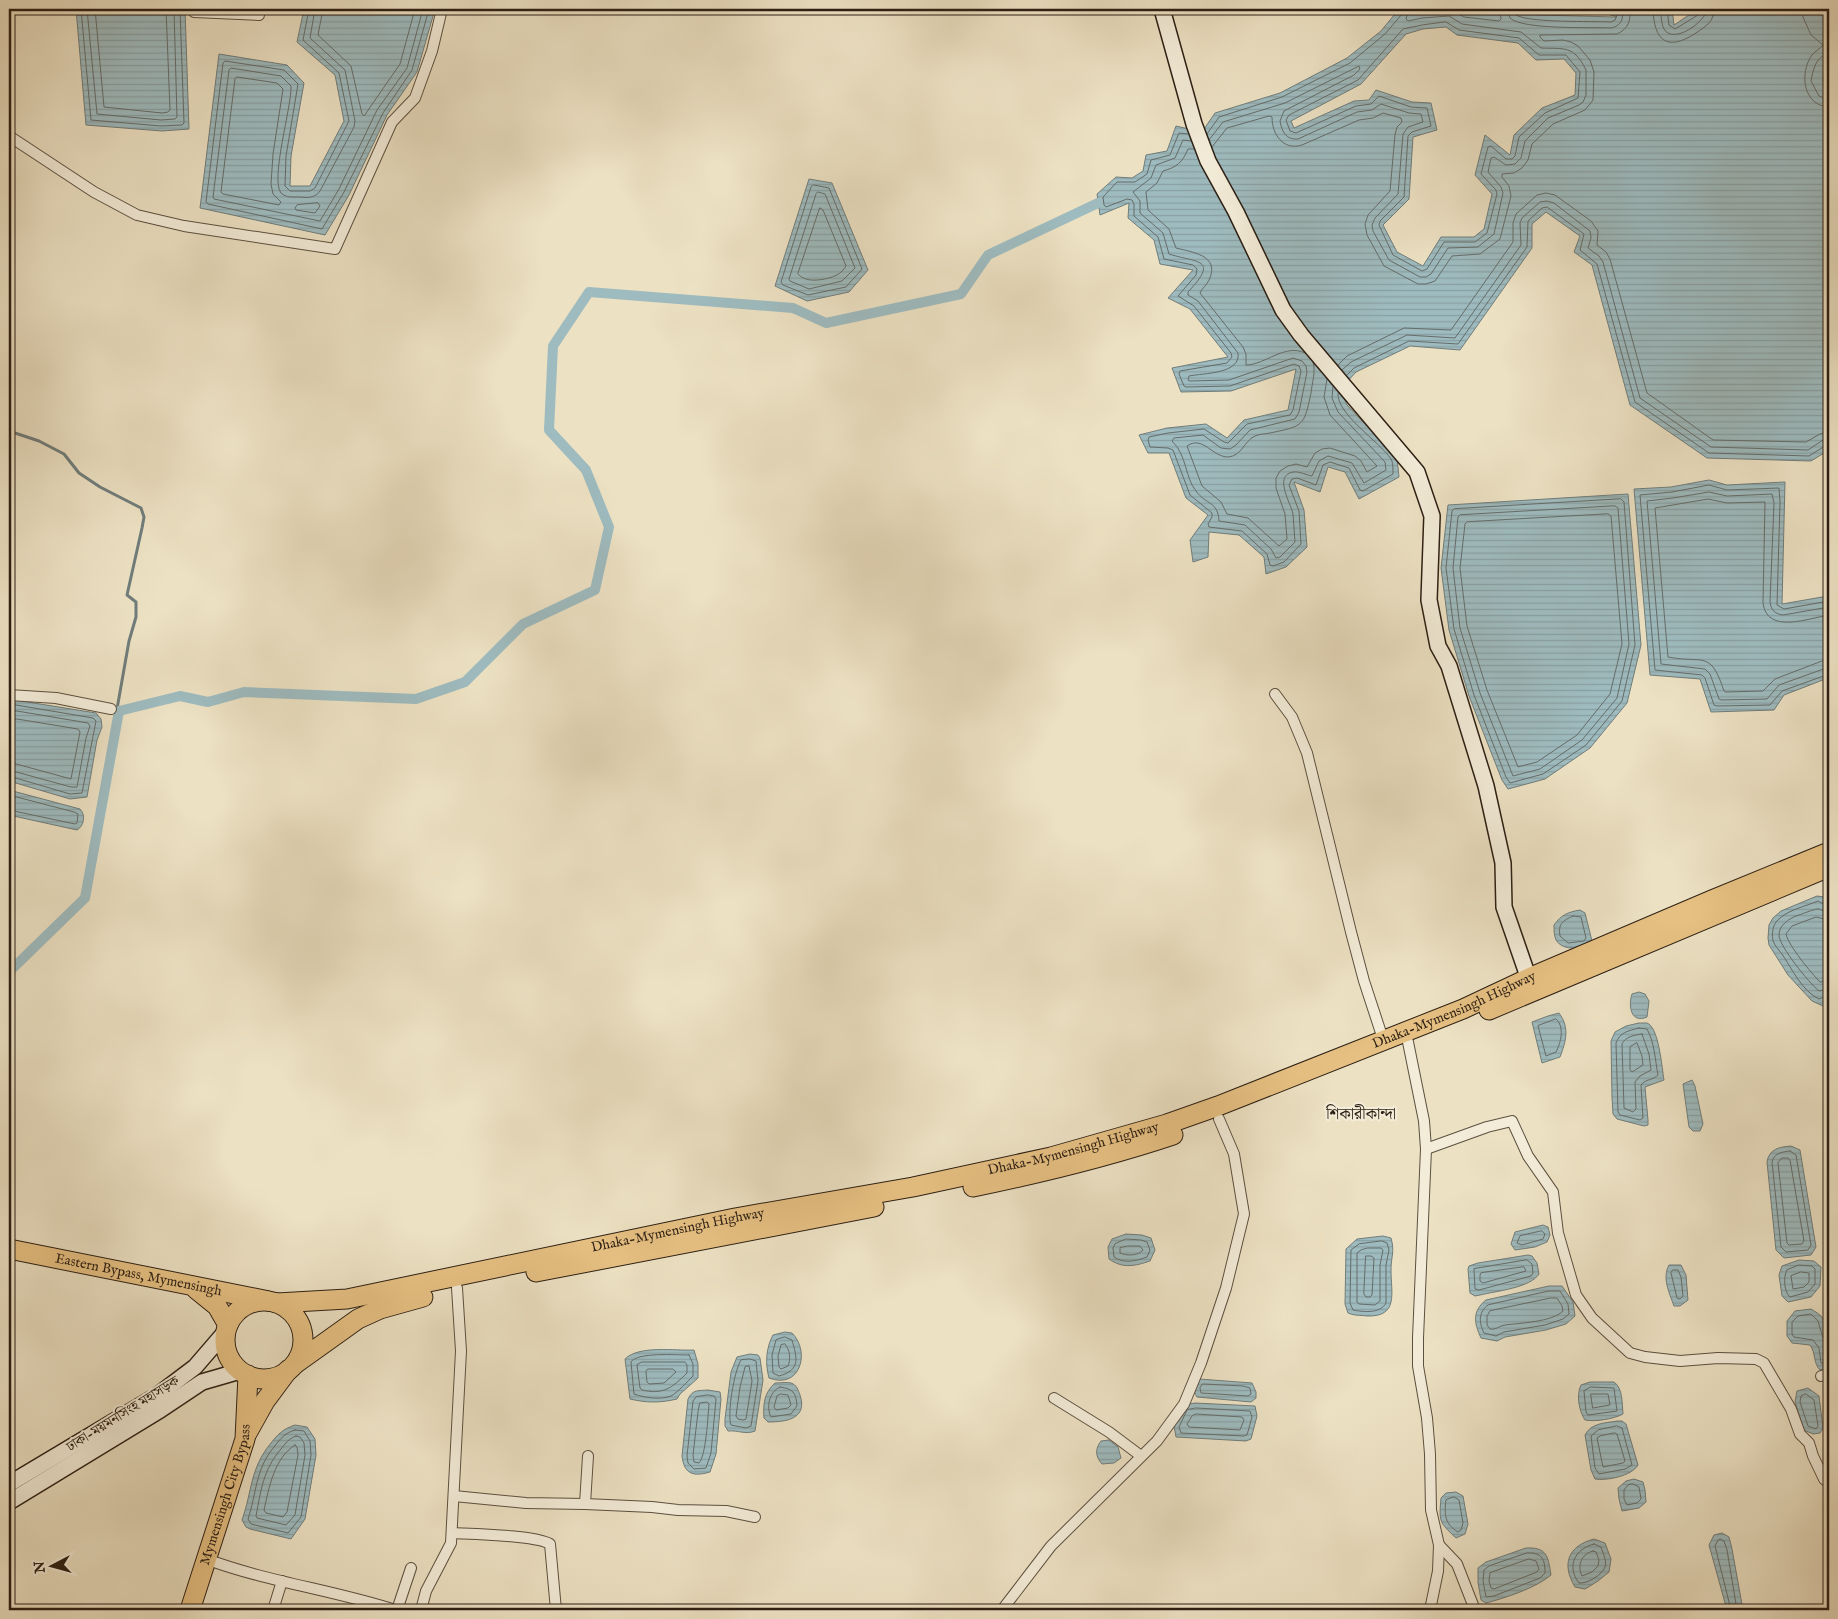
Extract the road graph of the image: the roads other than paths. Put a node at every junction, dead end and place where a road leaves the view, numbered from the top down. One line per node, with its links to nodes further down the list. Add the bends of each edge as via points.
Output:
1 (194, 9): 4 (street, via 194,12)
2 (442, 9): 5 (street, via 432,51 415,98 392,122 335,249 184,226 137,215 94,192)
3 (1162, 9): 11 (street, via 1194,124 1208,161 1284,310 1301,335 1416,472 1432,516 1429,600 1438,646 1449,666 1486,786 1503,863 1504,907)
4 (259, 15)
5 (9, 136)
6 (1275, 694): 12 (street, via 1292,718 1307,753 1353,940)
7 (9, 695): 8 (street, via 56,698)
8 (111, 709)
9 (1829, 852): 11 (highway, Dhaka-Mymensingh Highway, via 1712,900)
10 (1829, 867): 11 (highway, Dhaka-Mymensingh Highway, via 1600,962)
11 (1531, 985): 12 (highway, Dhaka-Mymensingh Highway); 13 (highway, Dhaka-Mymensingh Highway)
12 (1383, 1040): 19 (highway, Dhaka-Mymensingh Highway, via 1168,1124 1051,1157 912,1187 725,1220 385,1292 347,1299)
13 (1408, 1042): 14 (highway, Dhaka-Mymensingh Highway); 15 (street, via 1424,1121)
14 (1219, 1119): 18 (highway, Dhaka-Mymensingh Highway, via 1129,1150 1041,1173); 26 (street, via 1234,1154 1244,1214 1226,1288 1184,1404 1157,1441)
15 (1426, 1150): 27 (street, via 1512,1121 1528,1156 1553,1192 1558,1233 1576,1295 1592,1318 1630,1353 1645,1357 1680,1361 1756,1359 1764,1363); 34 (street, via 1418,1366 1430,1454 1431,1510)
16 (9, 1249): 17 (highway, Eastern Bypass, Mymensingh)
17 (183, 1283): 19 (highway, Eastern Bypass, Mymensingh); 20 (highway, via 217,1306)
18 (457, 1288): 21 (highway, Dhaka-Mymensingh Highway, via 402,1302 358,1319); 29 (street, via 461,1351)
19 (273, 1302): 20 (highway, via 258,1301 244,1306 233,1316); 21 (highway, via 288,1309 301,1329 300,1353)
20 (227, 1328): 22 (highway, via 228,1357); 28 (street, ঢাকা-ময়মনসিংহ মহাসড়ক, via 195,1367 158,1395)
21 (291, 1367): 22 (highway, via 268,1379); 24 (highway, via 265,1401)
22 (244, 1373): 24 (highway, Mymensingh City Bypass); 30 (street, ঢাকা-ময়মনসিংহ মহাসড়ক, via 202,1382)
23 (1054, 1398): 26 (street)
24 (244, 1439): 35 (highway, Mymensingh City Bypass)
25 (588, 1456): 31 (street)
26 (1141, 1456): 43 (street, via 1051,1546)
27 (1829, 1483)
28 (9, 1484)
29 (454, 1496): 31 (street, via 526,1503); 33 (street)
30 (9, 1502)
31 (584, 1504): 32 (street, via 726,1511)
32 (755, 1517)
33 (452, 1533): 41 (street, via 451,1543 426,1591); 42 (street, via 550,1544)
34 (1439, 1545): 44 (street, via 1438,1571); 45 (street, via 1457,1564)
35 (206, 1560): 37 (street); 38 (highway, Mymensingh City Bypass)
36 (411, 1568): 40 (street)
37 (282, 1581): 39 (street); 40 (street)
38 (190, 1610)
39 (273, 1610)
40 (396, 1610)
41 (421, 1610)
42 (556, 1610)
43 (1002, 1610)
44 (1430, 1610)
45 (1475, 1610)

